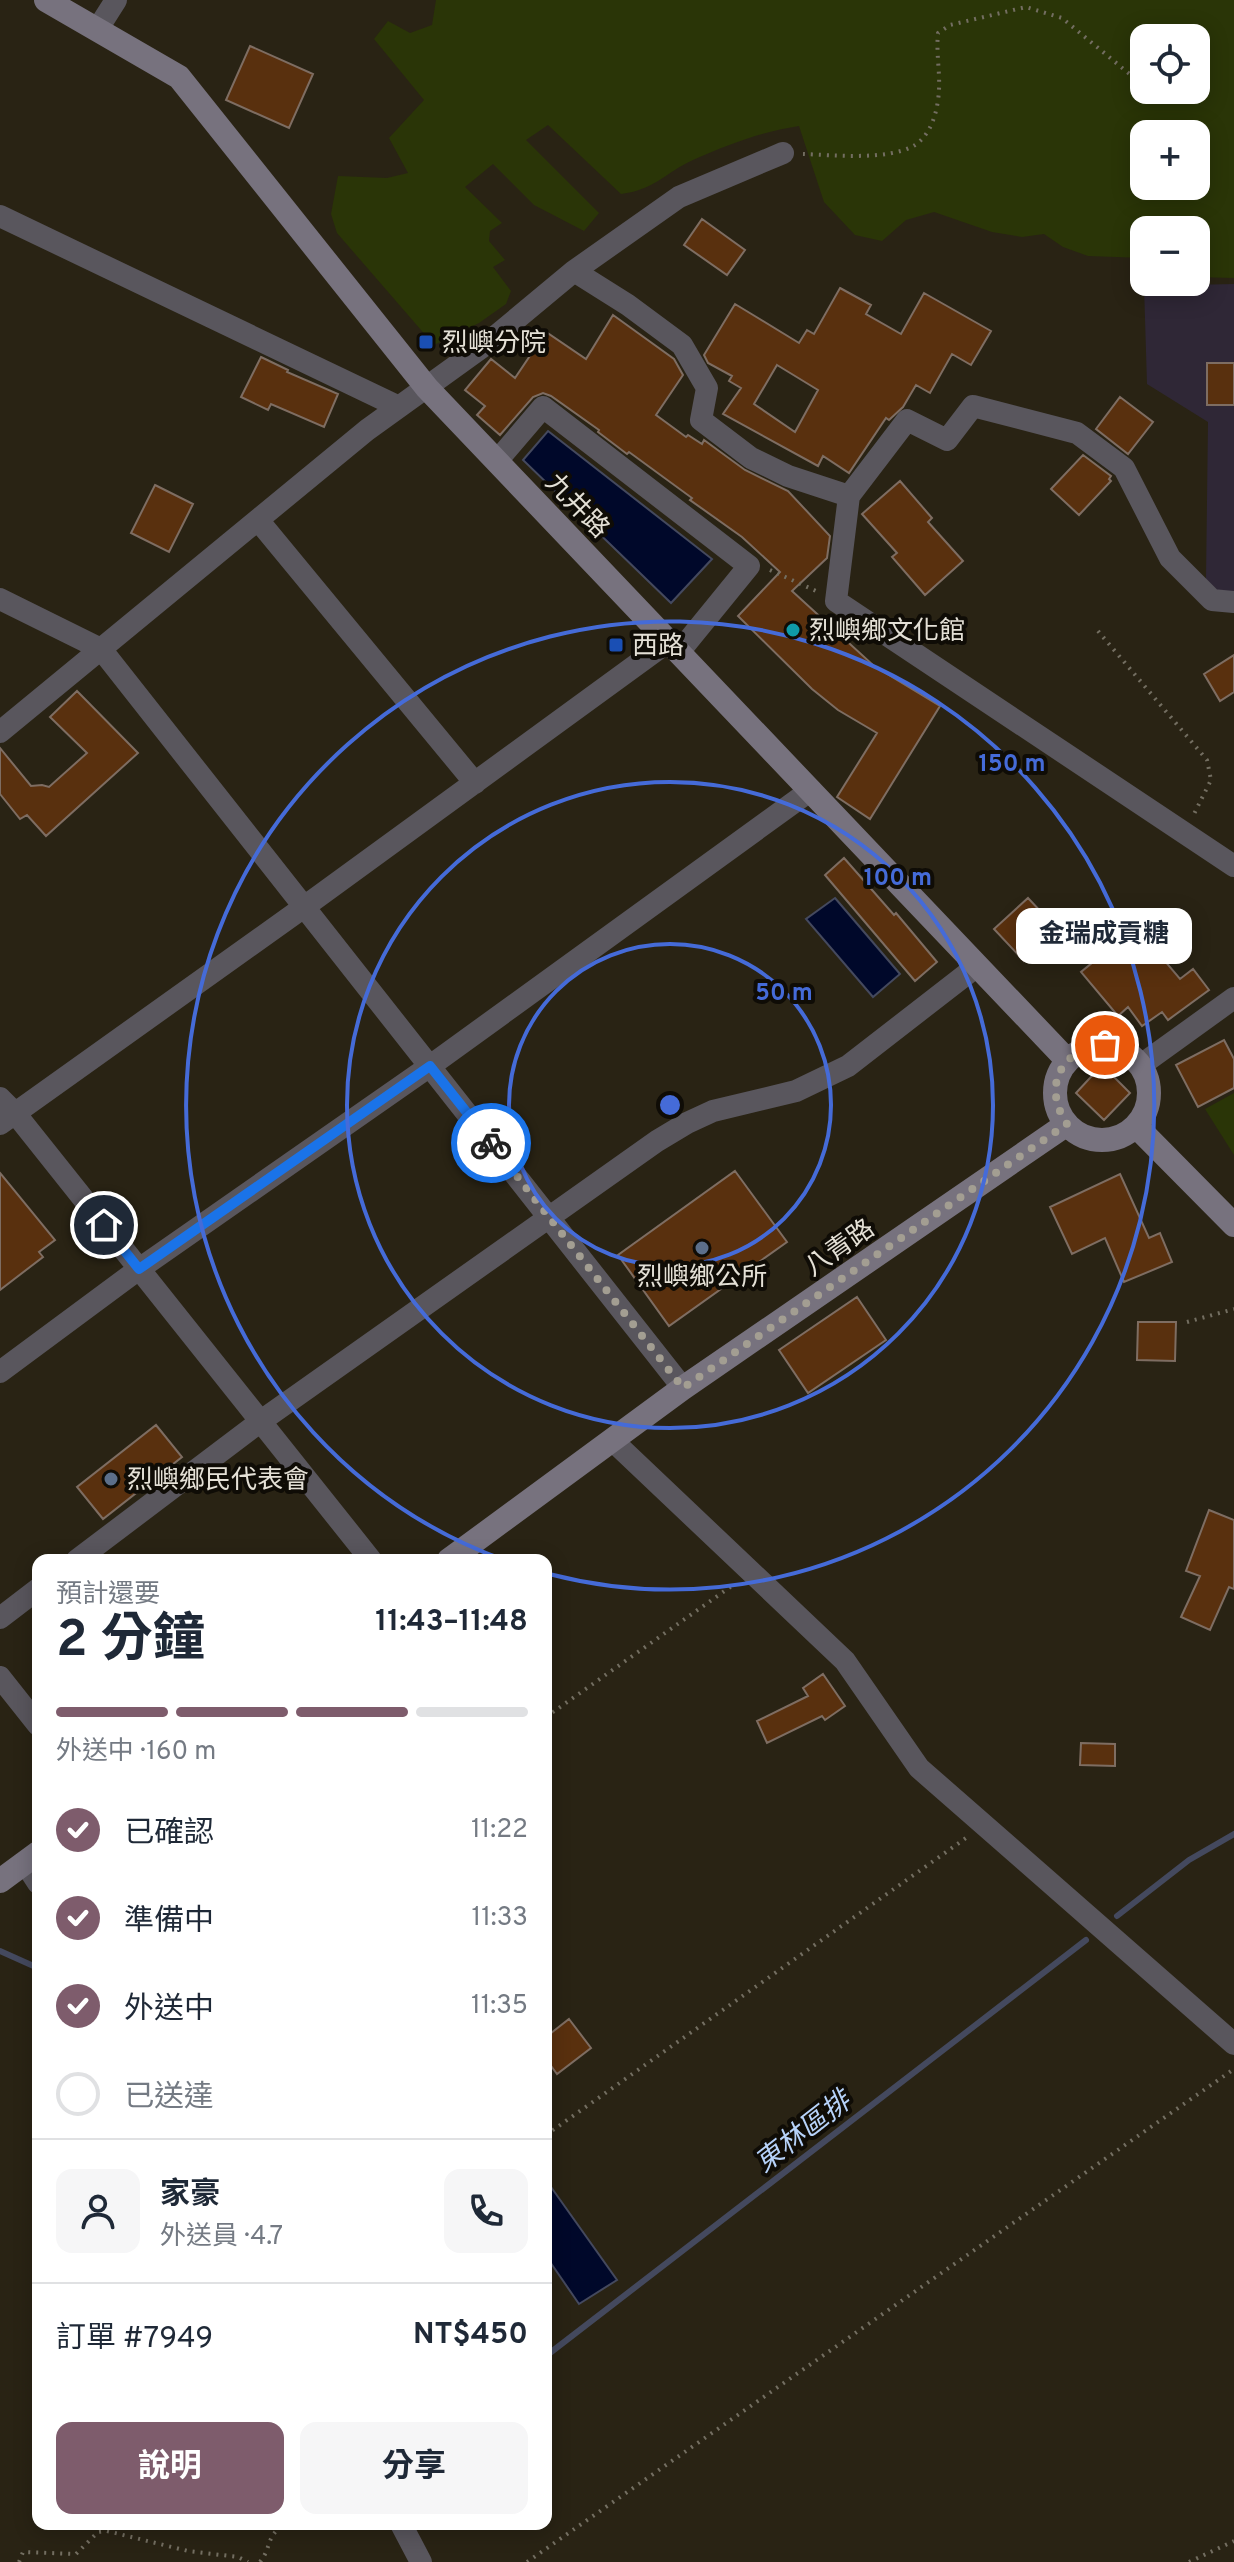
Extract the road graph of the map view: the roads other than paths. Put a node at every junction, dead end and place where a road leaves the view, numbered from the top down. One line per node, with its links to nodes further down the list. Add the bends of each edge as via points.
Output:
1 (46, 0): 3 (main road, 九井路)
2 (116, 0): 3 (street)
3 (97, 30): 7 (main road, 九井路, via 179,77)
4 (783, 153): 6 (street, via 679,197)
5 (0, 216): 8 (street)
6 (574, 271): 7 (street); 10 (street, via 682,345 707,388 701,420 751,458)
7 (427, 388): 8 (street); 9 (main road, 九井路)
8 (399, 407): 11 (street)
9 (497, 461): 14 (main road, 九井路); 14 (street, via 543,407 749,566)
10 (849, 496): 13 (street, via 907,420 947,440 973,406 1077,433 1124,468 1170,558 1212,600); 19 (street, via 836,601)
11 (258, 520): 15 (street); 17 (street)
12 (0, 599): 15 (street)
13 (1234, 602)
14 (674, 647): 17 (street); 18 (main road, 九井路)
15 (101, 649): 16 (street); 20 (street)
16 (0, 732)
17 (475, 783): 20 (street)
18 (811, 790): 21 (main road, 九井路); 25 (street)
19 (1234, 866)
20 (304, 907): 25 (street); 26 (street)
21 (977, 966): 23 (main road, 九井路); 29 (street, via 848,1066 796,1091 713,1111 687,1123)
22 (1234, 998): 24 (street)
23 (1067, 1060): 24 (main road, via 1105,1045 1132,1055); 27 (main road, via 1055,1085 1059,1113)
24 (1141, 1065): 28 (main road, via 1149,1103)
25 (430, 1066): 29 (street); 31 (street)
26 (5, 1111): 31 (street)
27 (1067, 1124): 28 (main road, via 1094,1139 1123,1135); 33 (main road, 八青路)
28 (1136, 1126): 30 (main road)
29 (548, 1216): 33 (street); 34 (street)
30 (1234, 1225)
31 (139, 1269): 32 (street); 34 (street)
32 (0, 1372)
33 (683, 1388): 35 (main road, 八青路)
34 (261, 1421): 36 (street); 37 (street)
35 (612, 1440): 38 (main road, 八青路); 47 (street, via 845,1661 919,1768)
36 (85, 1554)
37 (366, 1554)
38 (457, 1554)
39 (32, 1594): 40 (street)
40 (0, 1618)
41 (0, 1677): 42 (street)
42 (32, 1717)
43 (0, 1861): 44 (main road)
44 (32, 1866)
45 (32, 1867): 46 (main road)
46 (0, 1881)
47 (1234, 2044)
48 (404, 2530): 49 (street)
49 (421, 2562)

